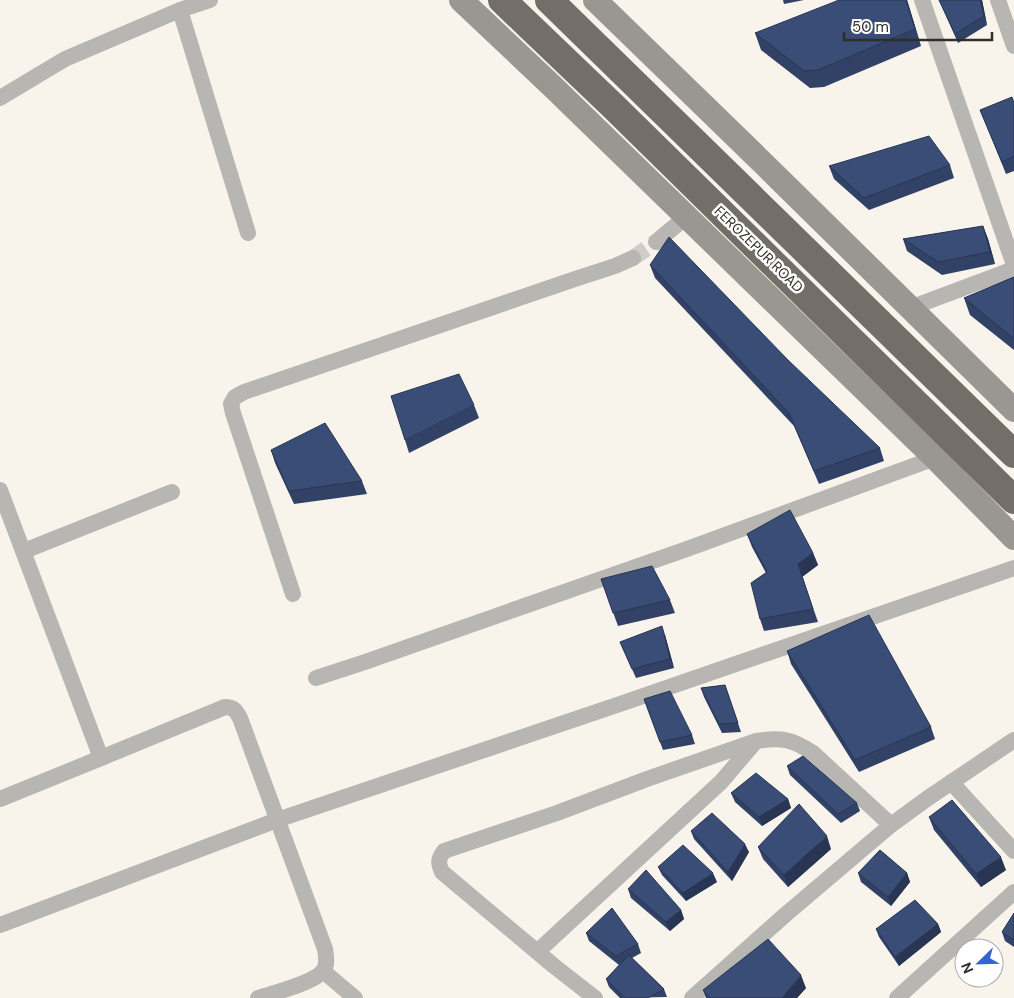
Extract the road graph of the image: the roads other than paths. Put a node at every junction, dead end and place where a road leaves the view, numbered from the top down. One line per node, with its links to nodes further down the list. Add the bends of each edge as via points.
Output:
1 (210, 0): 8 (street)
2 (461, 0): 11 (main road)
3 (502, 0): 23 (highway, FEROZEPUR ROAD)
4 (549, 0): 19 (highway)
5 (595, 0): 17 (main road)
6 (922, 0): 15 (street)
7 (998, 0): 9 (street)
8 (180, 10): 10 (street, via 65,59); 12 (street)
9 (1014, 46)
10 (0, 98)
11 (686, 216): 13 (street); 20 (main road)
12 (248, 233)
13 (656, 242)
14 (633, 258): 27 (street, via 235,397 231,404 233,413)
15 (1014, 265)
16 (1014, 269): 17 (street)
17 (910, 308): 18 (main road)
18 (1014, 410)
19 (1014, 454)
20 (934, 458): 24 (main road); 28 (street, via 687,549)
21 (0, 490): 25 (street)
22 (172, 492): 25 (street)
23 (1014, 500)
24 (1014, 538)
25 (24, 551): 31 (street)
26 (1014, 568): 34 (street)
27 (293, 594)
28 (316, 678)
29 (1014, 740): 32 (street)
30 (756, 741): 35 (street, via 788,739 803,746); 39 (street, via 721,782); 39 (street, via 444,851 439,858 442,872)
31 (101, 758): 33 (street); 34 (street, via 225,707 232,708 240,718)
32 (951, 782): 35 (street); 36 (street)
33 (0, 799)
34 (277, 820): 38 (street); 40 (street, via 325,948)
35 (891, 825): 44 (street)
36 (1014, 851)
37 (1014, 892): 45 (street)
38 (0, 925)
39 (537, 952): 43 (street)
40 (323, 971): 41 (street, via 311,980); 42 (street)
41 (258, 998)
42 (355, 998)
43 (594, 998)
44 (692, 998)
45 (898, 998)

